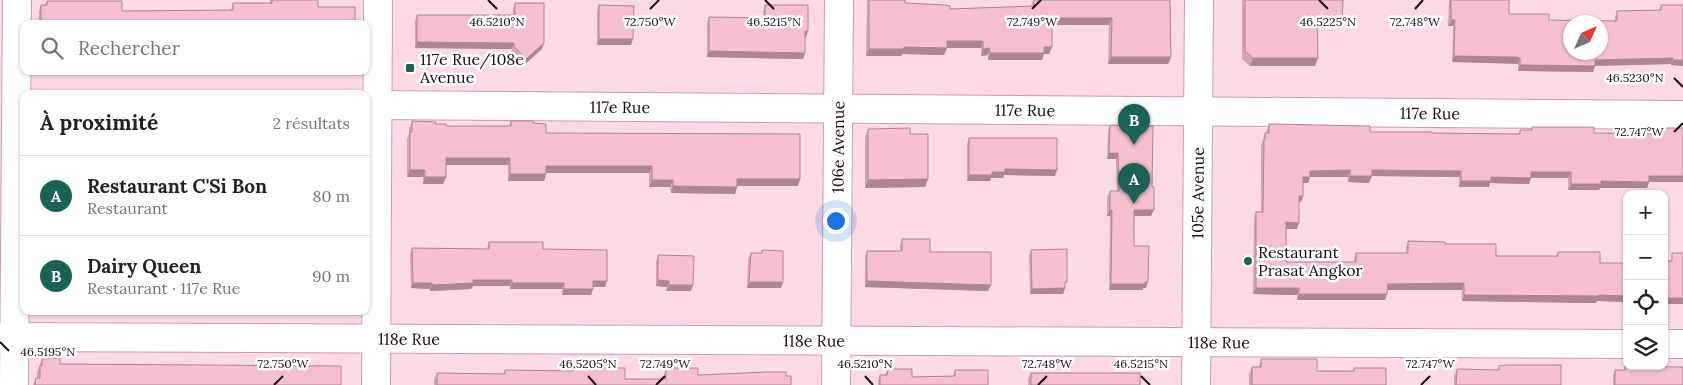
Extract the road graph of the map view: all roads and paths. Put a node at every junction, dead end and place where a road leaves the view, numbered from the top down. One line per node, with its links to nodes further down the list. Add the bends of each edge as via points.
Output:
1 (17, 0): 5 (street)
2 (378, 0): 6 (street)
3 (839, 0): 7 (street, 106e Avenue)
4 (1199, 0): 8 (street, 105e Avenue)
5 (13, 103): 10 (street)
6 (372, 106): 7 (street, 117e Rue); 11 (street)
7 (838, 109): 8 (street, 117e Rue); 12 (street, 106e Avenue)
8 (1198, 112): 9 (street, 117e Rue); 13 (street, 105e Avenue)
9 (1683, 116)
10 (7, 337): 11 (street, 118e Rue); 17 (street)
11 (376, 338): 12 (street, 118e Rue); 18 (street)
12 (837, 340): 13 (street, 118e Rue); 19 (street, 106e Avenue)
13 (1197, 342): 14 (street, 118e Rue); 20 (street, 105e Avenue)
14 (1623, 344)
15 (1668, 344): 16 (street)
16 (1683, 344)
17 (14, 385)
18 (376, 385)
19 (836, 385)
20 (1196, 385)

